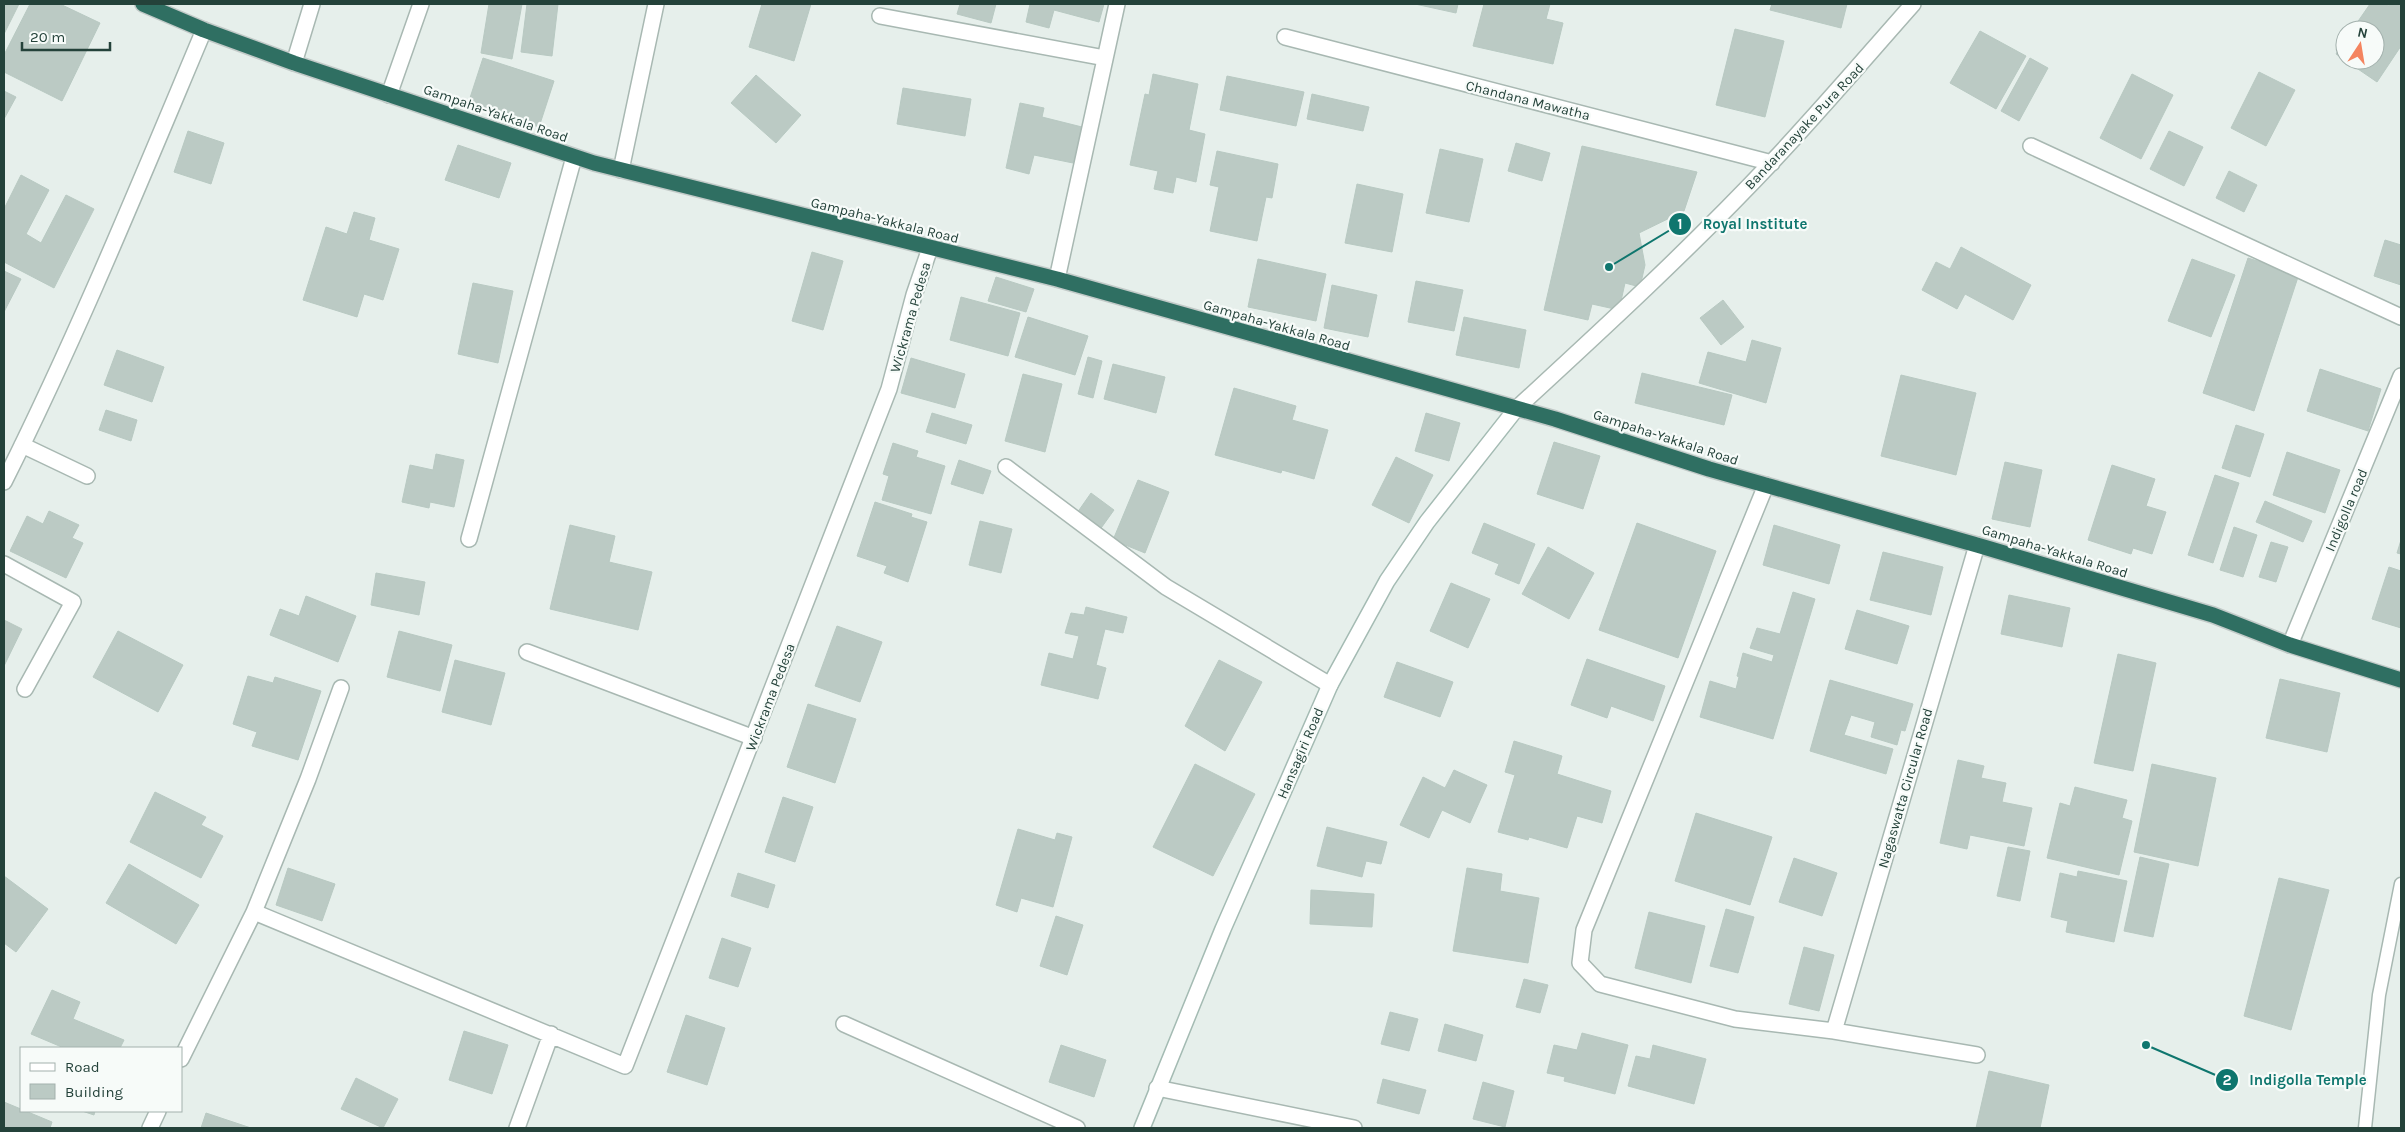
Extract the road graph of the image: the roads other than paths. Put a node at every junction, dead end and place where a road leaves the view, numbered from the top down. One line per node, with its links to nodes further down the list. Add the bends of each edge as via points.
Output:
1 (143, 4): 8 (highway, Gampaha-Yakkala Road)
2 (312, 4): 11 (street)
3 (421, 4): 12 (street)
4 (656, 4): 16 (street)
5 (1117, 4): 10 (street)
6 (1912, 4): 15 (street, Bandaranayake Pura Road)
7 (880, 16): 10 (street)
8 (204, 30): 11 (highway, Gampaha-Yakkala Road); 22 (street, via 127,215)
9 (1285, 37): 15 (street, Chandana Mawatha)
10 (1104, 58): 18 (street)
11 (294, 62): 12 (highway, Gampaha-Yakkala Road)
12 (389, 95): 14 (highway, Gampaha-Yakkala Road)
13 (2031, 146): 19 (street)
14 (574, 157): 16 (highway, Gampaha-Yakkala Road); 27 (street)
15 (1772, 163): 21 (street, Bandaranayake Pura Road, via 1618,315)
16 (621, 170): 17 (highway, Gampaha-Yakkala Road)
17 (930, 248): 18 (highway, Gampaha-Yakkala Road); 36 (street, Wickrama Pedesa, via 889,389)
18 (1057, 279): 21 (highway, Gampaha-Yakkala Road)
19 (2401, 317)
20 (2401, 376): 30 (street, Indigolla road)
21 (1516, 409): 26 (highway, Gampaha-Yakkala Road, via 1555,418); 33 (street, Hansagiri Road, via 1427,522 1387,580)
22 (22, 445): 24 (street); 25 (street)
23 (1006, 467): 33 (street, via 1166,587)
24 (87, 476)
25 (4, 482)
26 (1766, 485): 28 (highway, Gampaha-Yakkala Road); 40 (street, via 1584,930 1580,963 1600,984 1735,1019)
27 (469, 539)
28 (1977, 545): 30 (highway, Gampaha-Yakkala Road, via 2213,615); 40 (street, Nagaswatta Circular Road)
29 (4, 564): 35 (street, via 73,602)
30 (2290, 644): 32 (highway, Gampaha-Yakkala Road)
31 (527, 652): 36 (street)
32 (2401, 680)
33 (1330, 684): 44 (street, Hansagiri Road)
34 (341, 688): 38 (street)
35 (24, 689)
36 (754, 738): 41 (street, Wickrama Pedesa, via 625,1066)
37 (2401, 884): 51 (lane, via 2379,995)
38 (254, 912): 41 (street); 43 (street)
39 (844, 1024): 48 (street)
40 (1834, 1031): 42 (street)
41 (550, 1034): 47 (street)
42 (1977, 1055)
43 (182, 1057)
44 (1157, 1088): 49 (street, Hansagiri Road); 50 (street)
45 (158, 1112): 46 (street)
46 (150, 1128)
47 (517, 1128)
48 (1077, 1128)
49 (1142, 1128)
50 (1354, 1128)
51 (2365, 1128)

